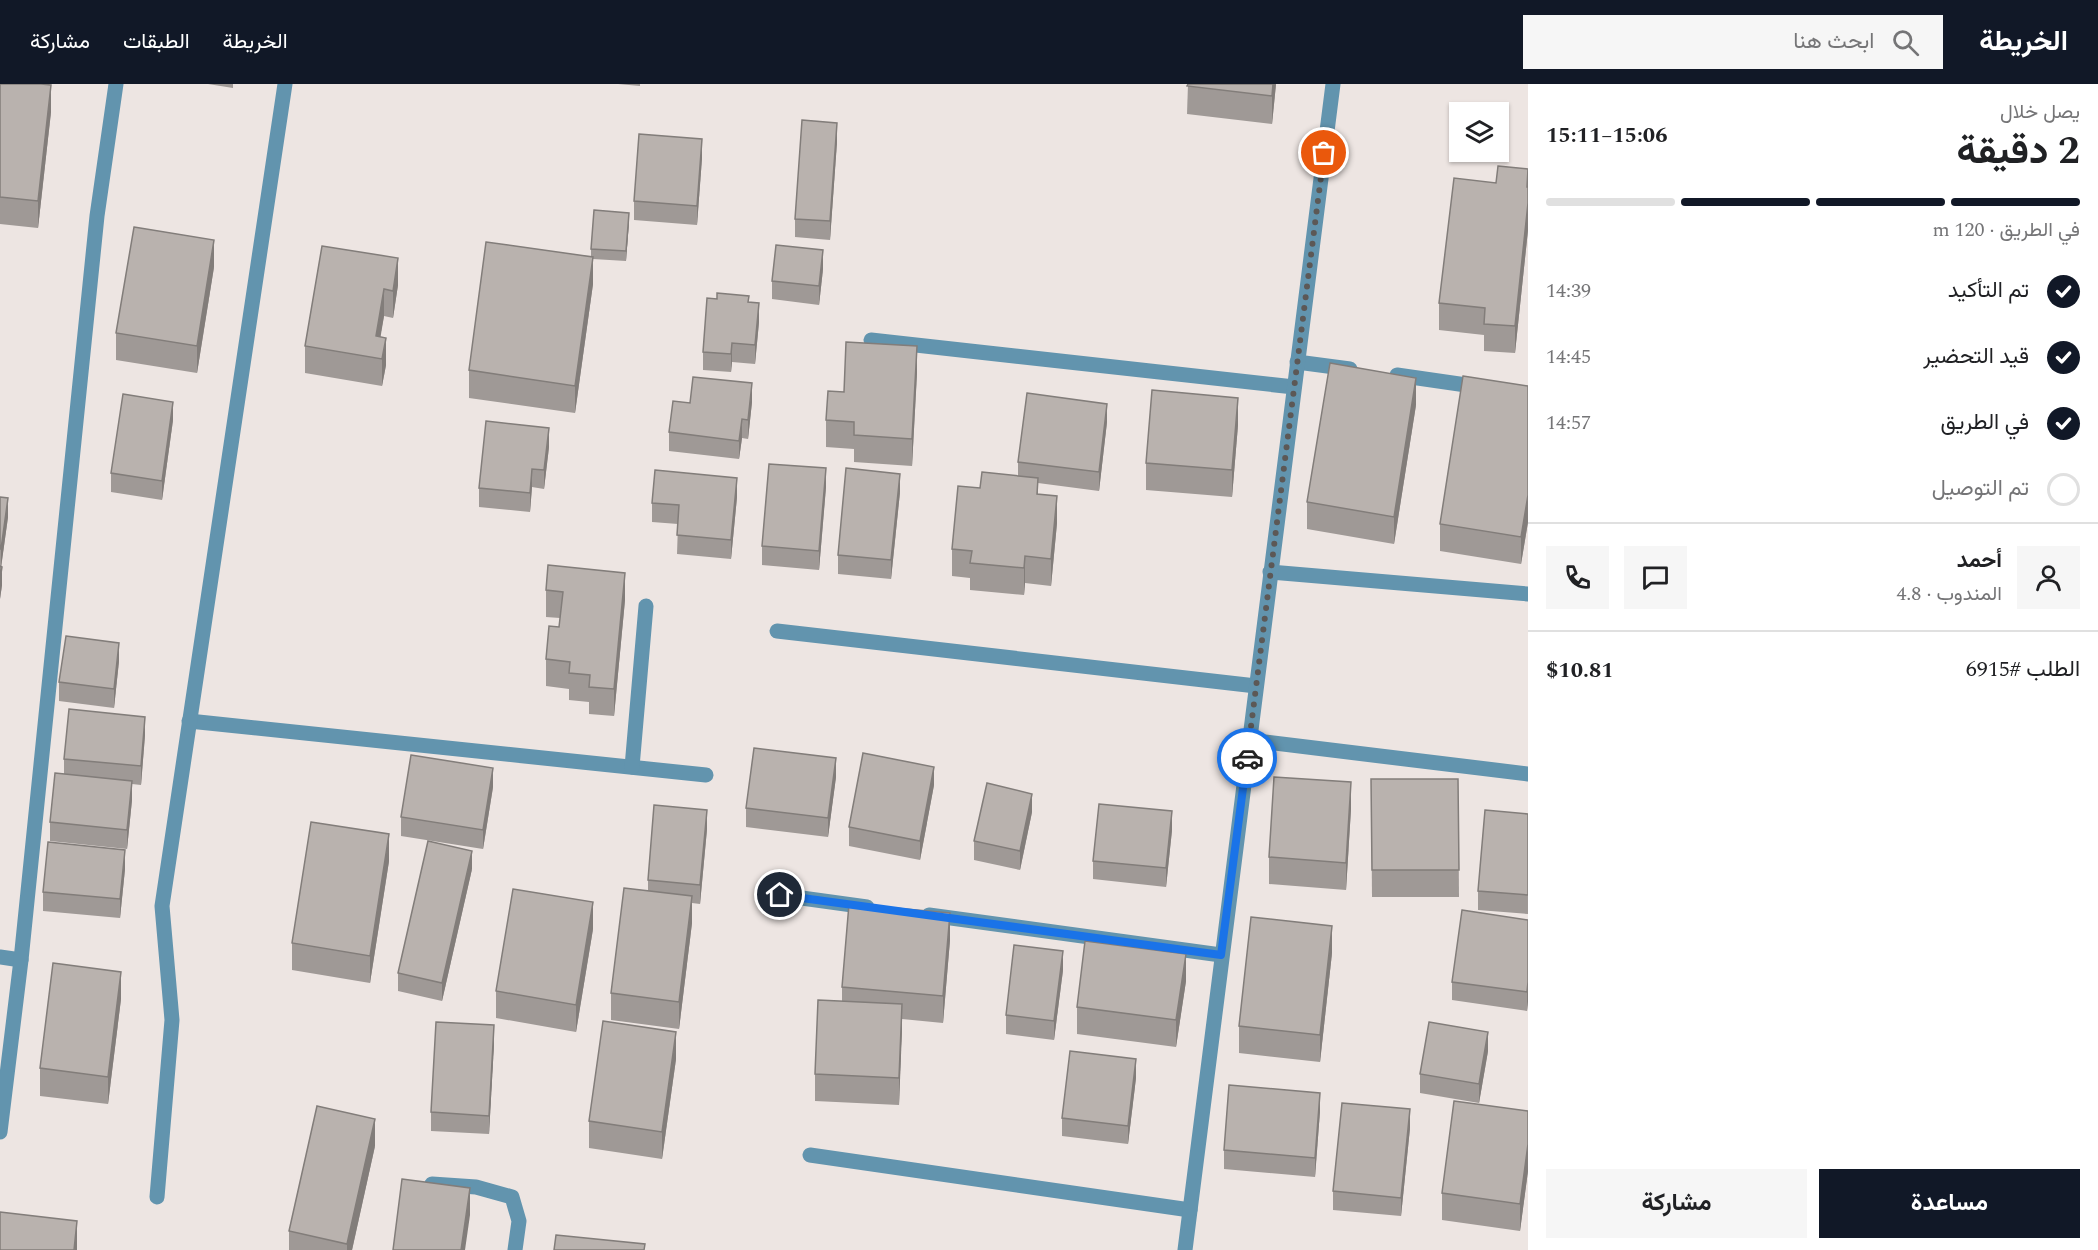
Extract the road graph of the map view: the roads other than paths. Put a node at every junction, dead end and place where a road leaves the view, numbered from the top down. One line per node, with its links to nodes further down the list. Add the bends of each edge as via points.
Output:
1 (116, 84): 23 (street, via 97,216)
2 (285, 84): 13 (street)
3 (1333, 84): 5 (street)
4 (871, 340): 6 (street)
5 (1297, 362): 6 (street); 7 (street)
6 (1294, 387): 8 (street)
7 (1493, 388)
8 (1270, 572): 9 (street); 12 (street)
9 (1528, 594)
10 (646, 606): 15 (street)
11 (777, 631): 12 (street)
12 (1256, 686): 14 (street)
13 (189, 721): 15 (street); 27 (street, via 162,906 172,1020)
14 (1249, 740): 16 (street); 21 (street)
15 (632, 767): 17 (street)
16 (1528, 774)
17 (706, 775)
18 (780, 895): 19 (street)
19 (885, 909)
20 (908, 912): 21 (street)
21 (1221, 955): 28 (street)
22 (0, 957): 23 (street)
23 (21, 960): 24 (street)
24 (0, 1132)
25 (810, 1155): 28 (street)
26 (417, 1183): 29 (street, via 476,1187 512,1197 519,1221)
27 (157, 1197)
28 (1190, 1210): 30 (street)
29 (515, 1250)
30 (1185, 1250)

